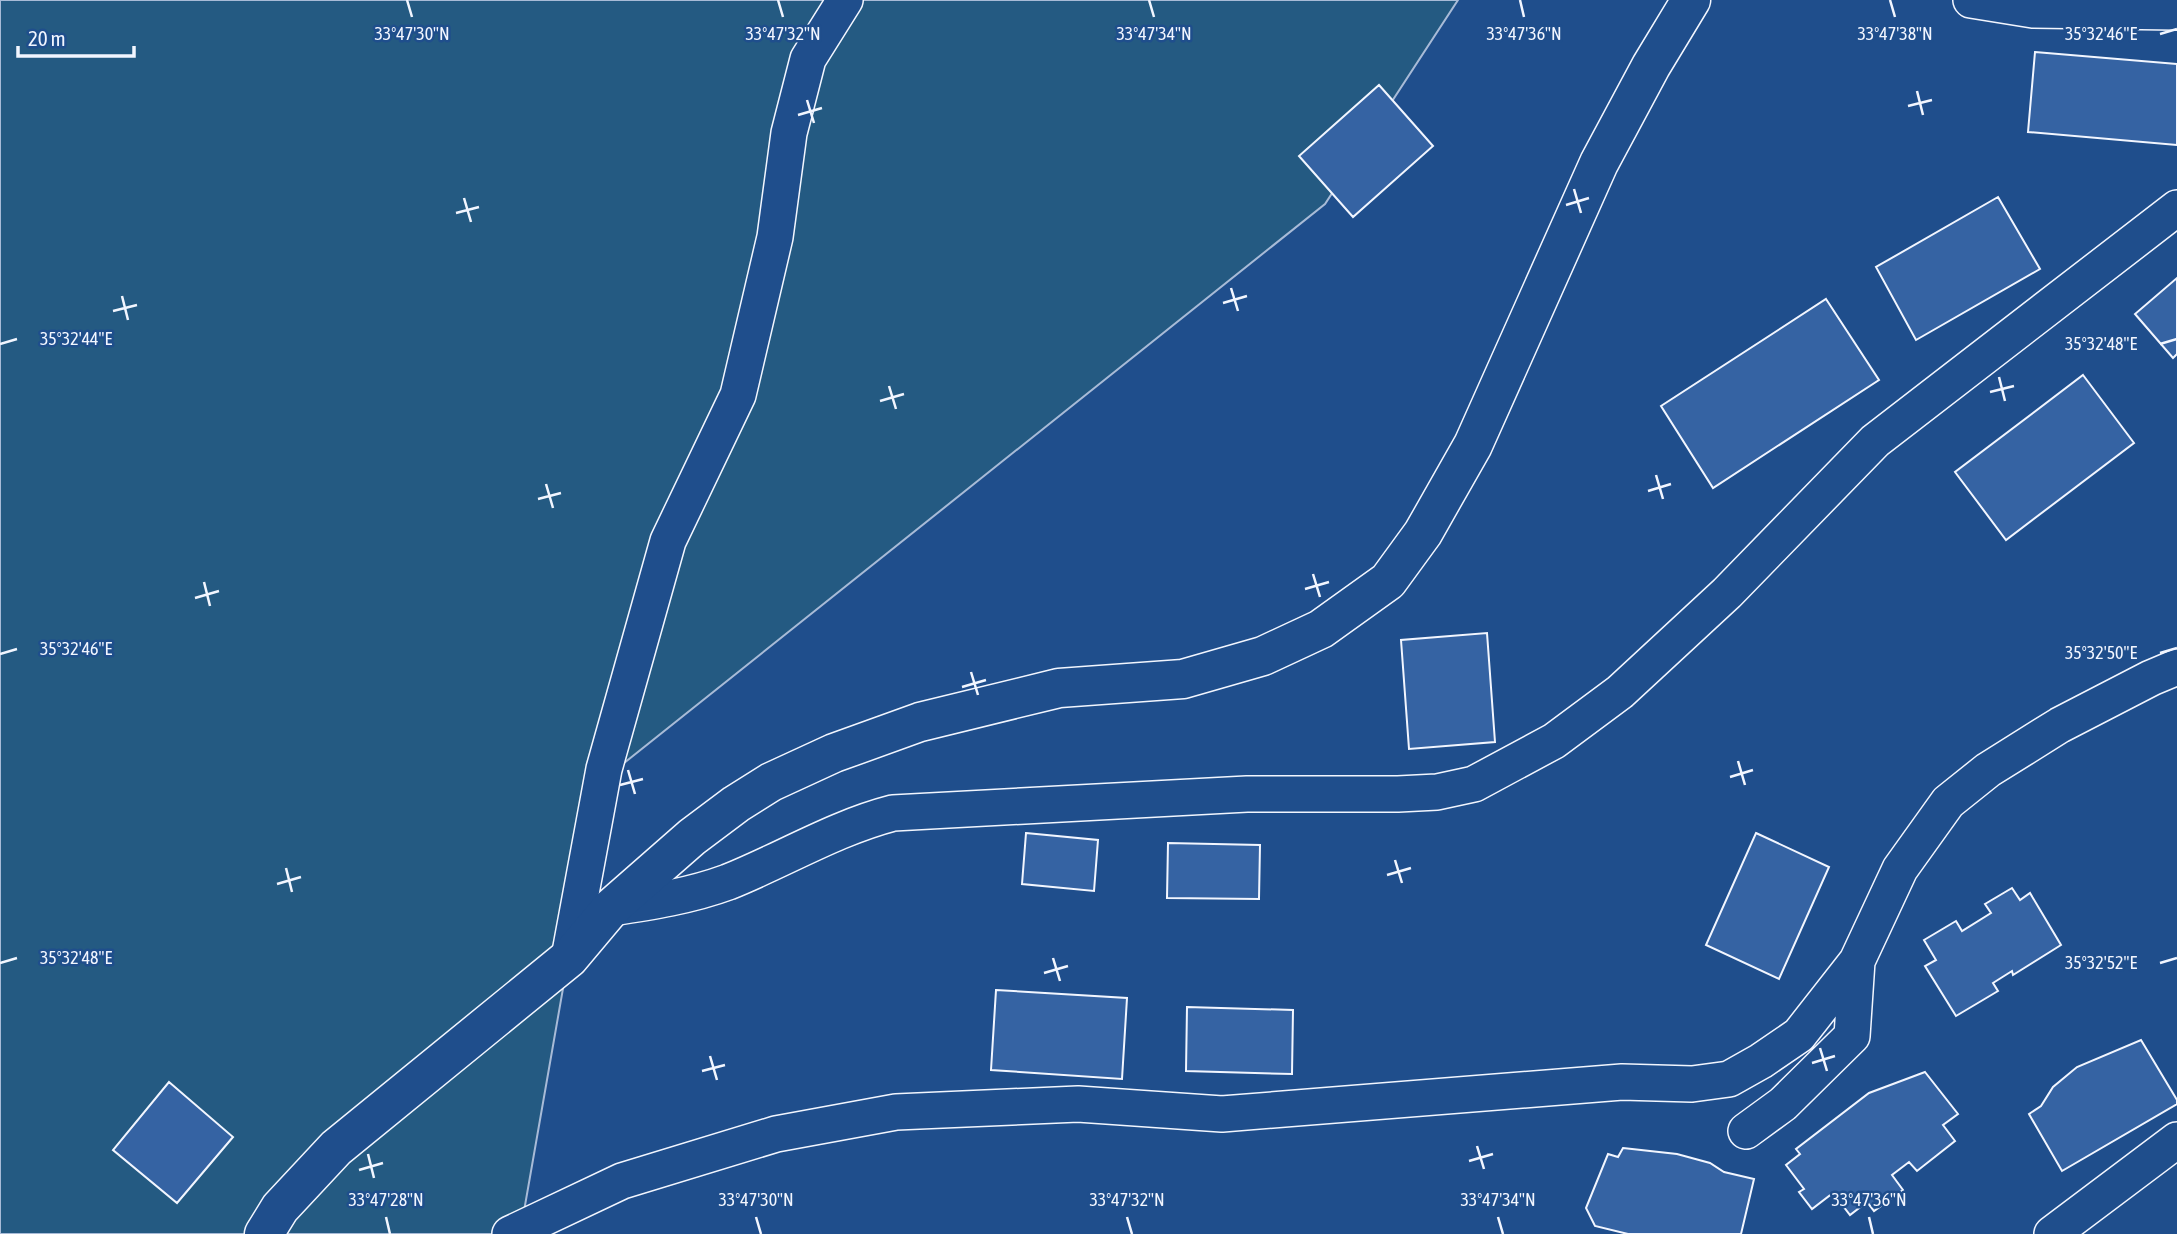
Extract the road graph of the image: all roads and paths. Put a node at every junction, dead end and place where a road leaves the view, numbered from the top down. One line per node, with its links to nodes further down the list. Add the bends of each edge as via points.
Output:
1 (845, 0): 8 (street, via 808,59 789,132 775,237 738,395 668,541 604,769)
2 (1691, 0): 7 (street, via 1599,163 1473,444 1423,533 1388,581 1321,629 1263,656 1183,679 1059,688 920,722 834,753 736,804)
3 (1971, 0): 4 (street, via 2033,10)
4 (2177, 12)
5 (2177, 208): 7 (street, via 1875,441 1727,593 1620,692 1554,741 1474,783 1437,792 1247,794 893,813 864,821 727,882 678,898)
6 (2177, 667): 9 (street, via 2060,725 1988,770 1948,802 1900,869)
7 (611, 908): 8 (street)
8 (569, 958): 12 (street, via 336,1148 280,1208)
9 (1857, 961): 10 (street, via 1852,1036 1783,1104); 13 (street, via 1799,1035 1729,1079 1692,1084 1622,1082 1222,1114 1078,1104 896,1112 776,1133 634,1177)
10 (1746, 1131)
11 (2177, 1140): 14 (street)
12 (264, 1234)
13 (510, 1234)
14 (2052, 1234)

